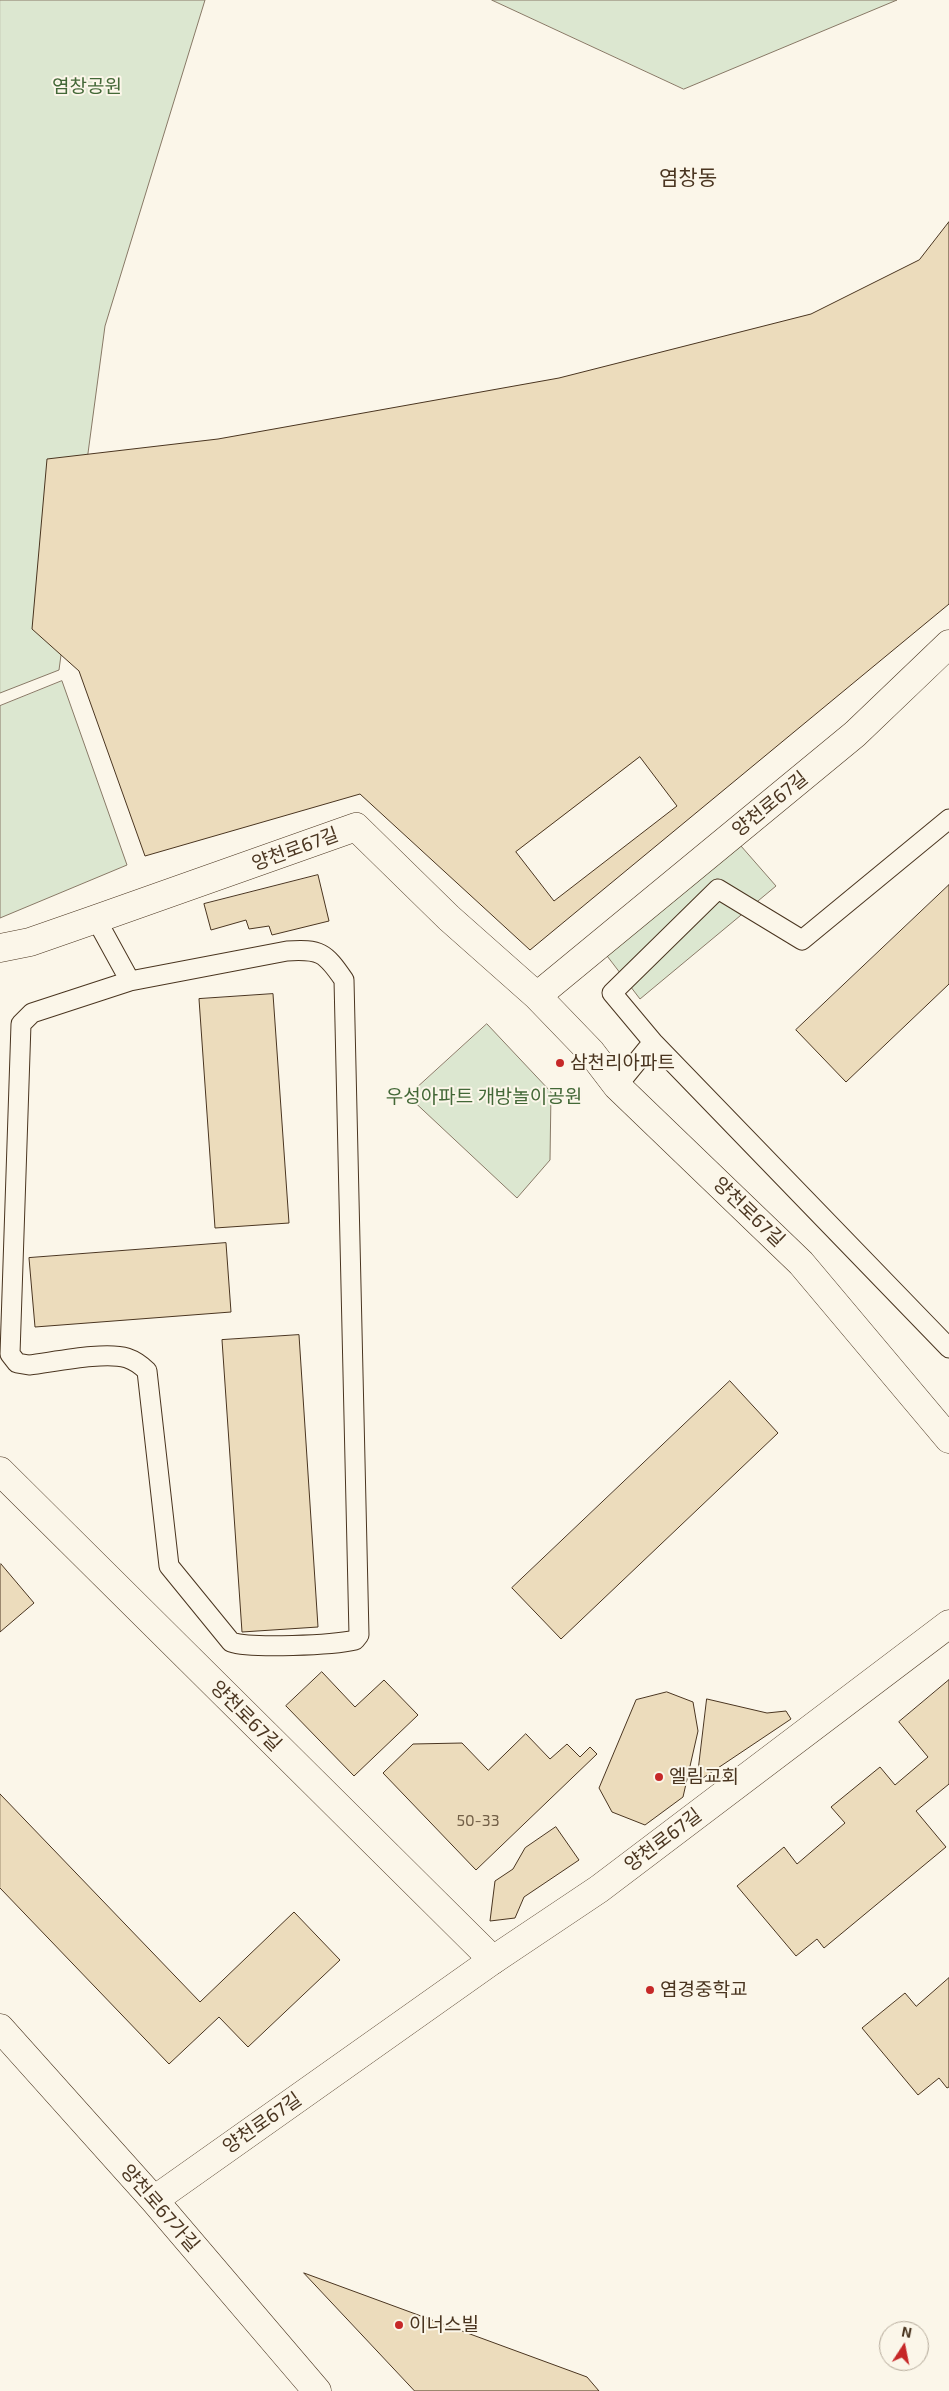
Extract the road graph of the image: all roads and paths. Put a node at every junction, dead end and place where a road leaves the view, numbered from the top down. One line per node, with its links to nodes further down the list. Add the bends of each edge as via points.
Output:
1 (949, 644): 6 (street, 양천로67길, via 855,734)
2 (949, 820): 7 (lane, via 802,940 718,889 612,993)
3 (96, 919): 4 (street, 양천로67길, via 30,942); 5 (lane); 6 (street, 양천로67길, via 356,827 449,918)
4 (0, 948)
5 (130, 982): 5 (lane, via 32,1013 21,1024 10,1354 17,1363 29,1365 111,1356 138,1362 147,1371 169,1566 231,1642 264,1646 355,1640 359,1635 344,980 331,961 312,950 287,951)
6 (537, 996): 8 (street, 양천로67길, via 591,1052)
7 (653, 1042): 8 (lane); 9 (lane)
8 (617, 1086): 10 (street, 양천로67길, via 802,1263)
9 (949, 1348)
10 (949, 1439)
11 (0, 1471): 13 (street, 양천로67길)
12 (949, 1624): 13 (street, 양천로67길, via 599,1889)
13 (492, 1960): 15 (street, 양천로67길)
14 (0, 2028): 15 (street, 양천로67가길)
15 (154, 2200): 16 (street, 양천로67가길)
16 (317, 2391)

